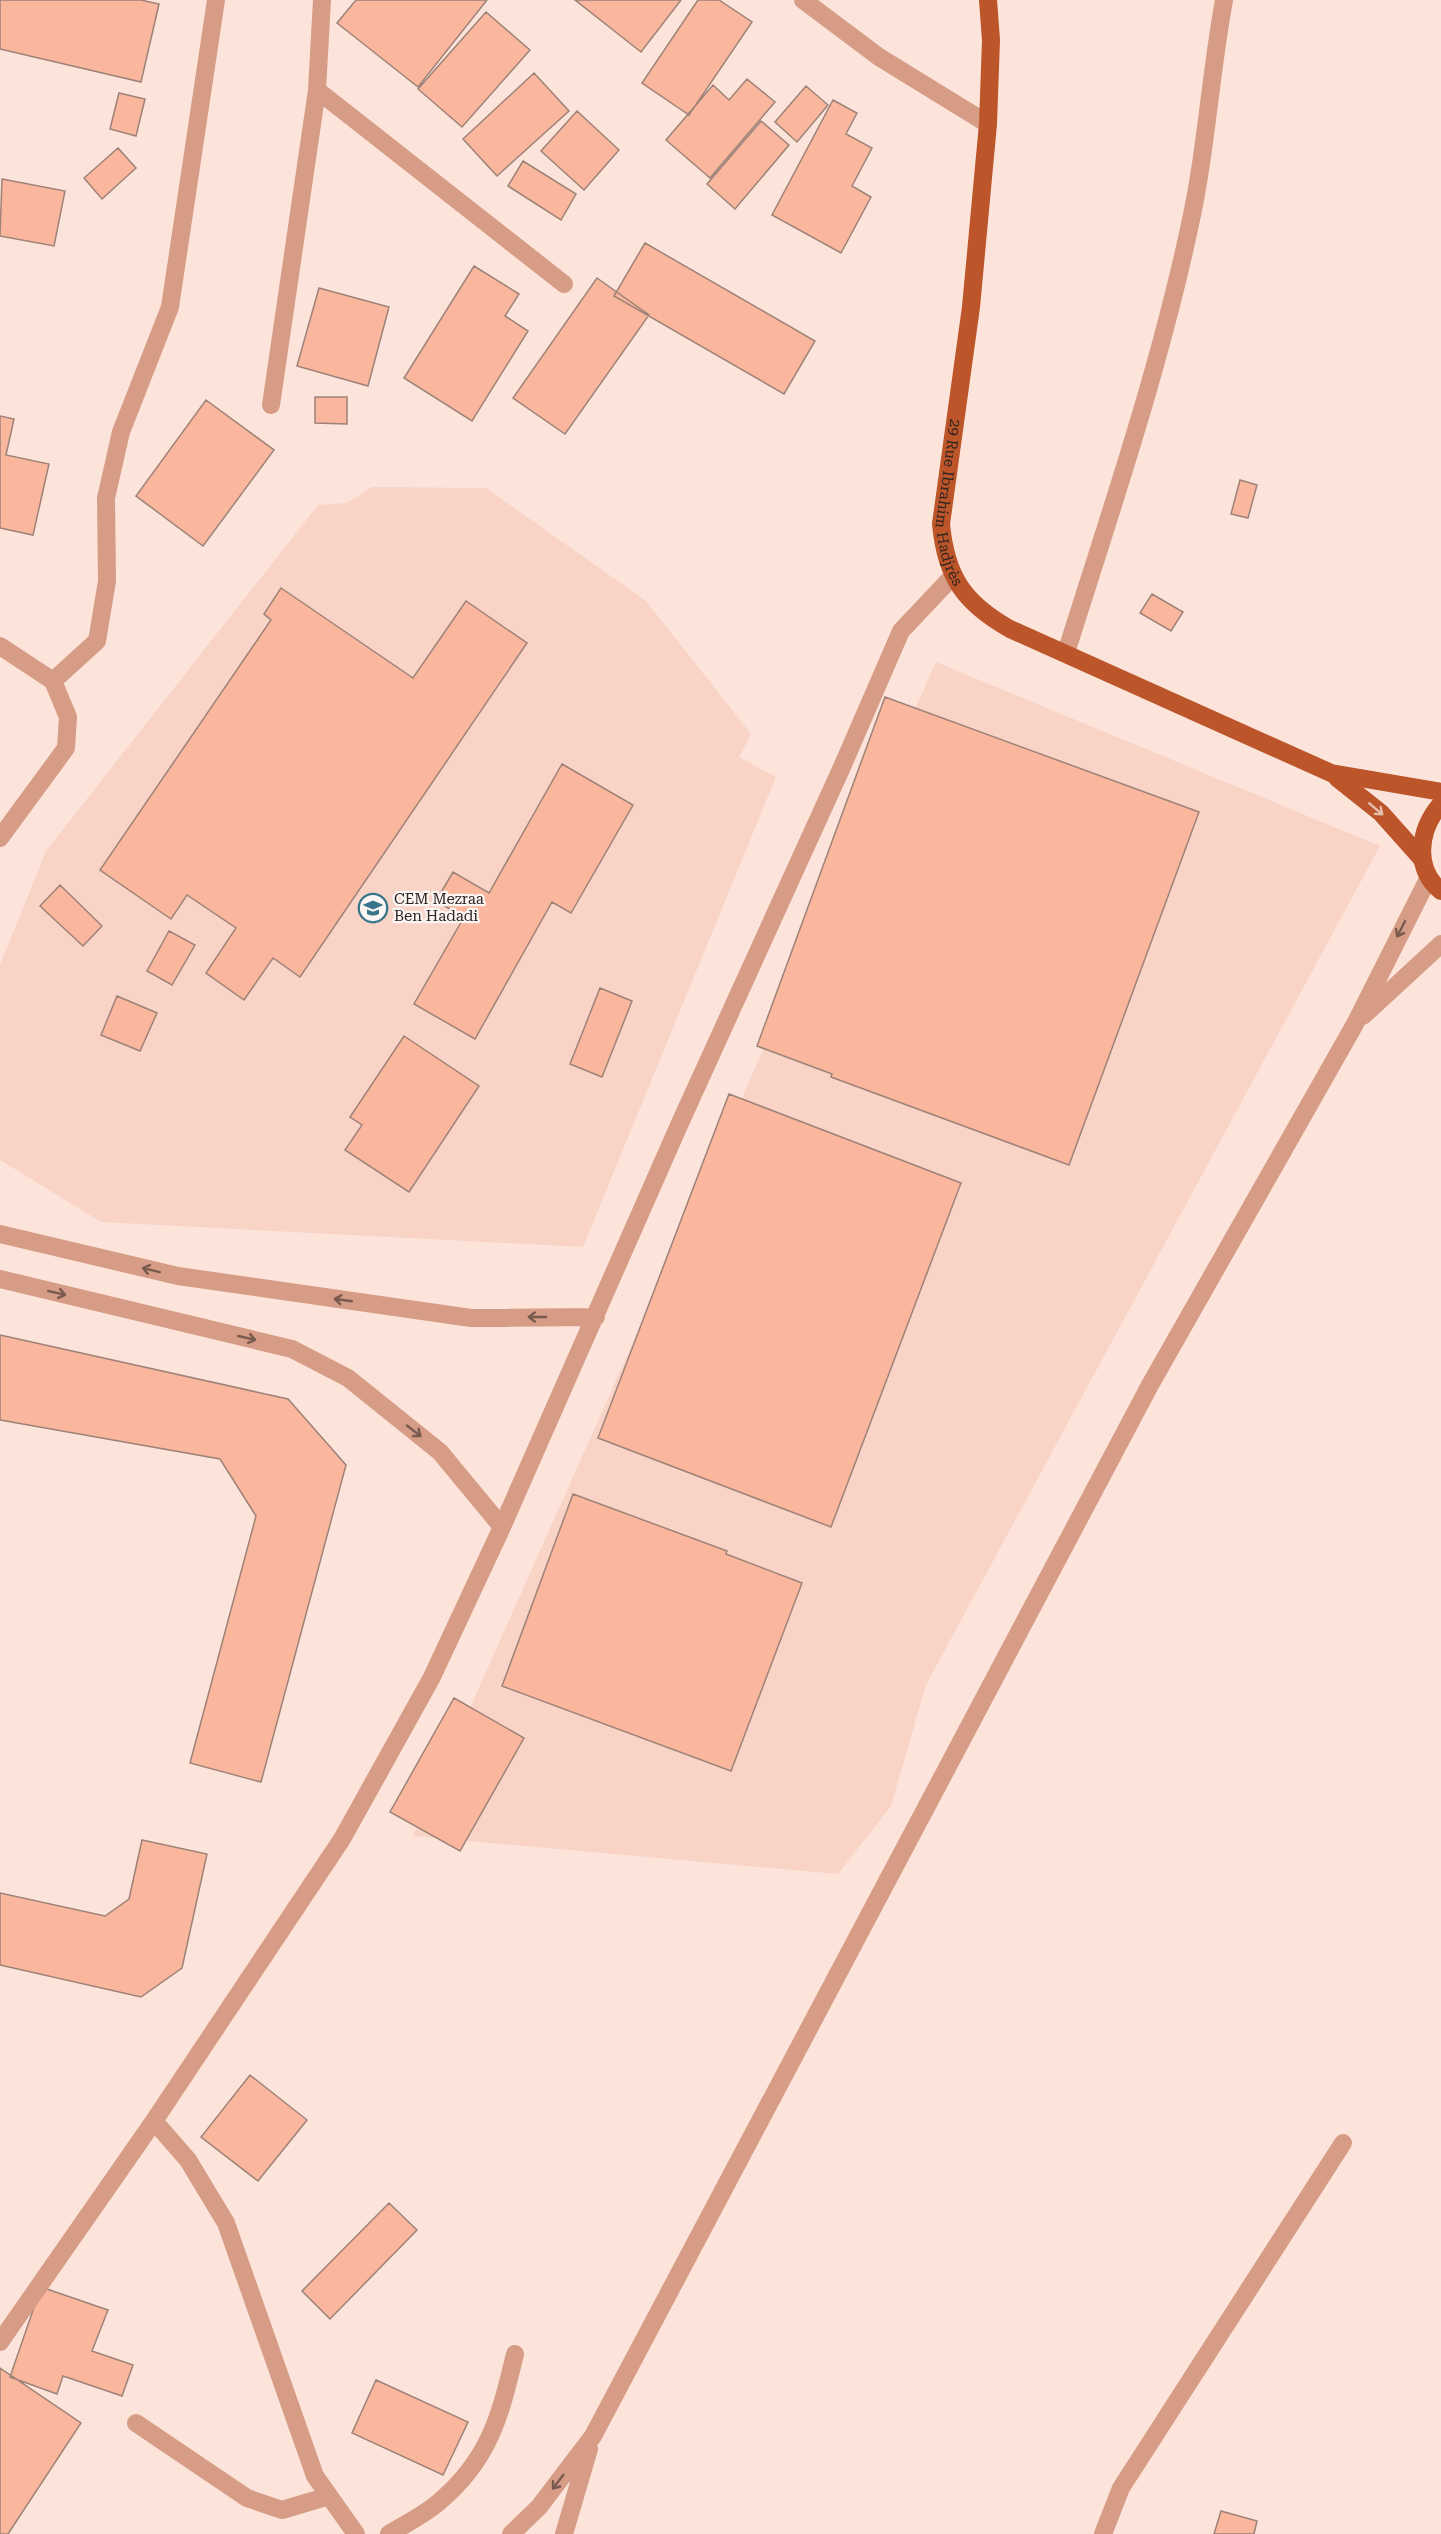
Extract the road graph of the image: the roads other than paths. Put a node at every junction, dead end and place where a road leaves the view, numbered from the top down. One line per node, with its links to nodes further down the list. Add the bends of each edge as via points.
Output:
1 (216, 0): 13 (street, via 171,307 121,432 106,498 107,580 97,641)
2 (322, 0): 6 (street)
3 (803, 0): 7 (street, via 879,57)
4 (988, 0): 7 (main road, 29 Rue Ibrahim Hadjrès)
5 (1224, 0): 12 (street, via 1190,226 1174,295)
6 (317, 90): 8 (street); 9 (street)
7 (988, 124): 10 (main road, 29 Rue Ibrahim Hadjrès, via 971,307 941,524 943,551)
8 (564, 284)
9 (271, 405)
10 (953, 576): 12 (main road, 29 Rue Ibrahim Hadjrès, via 967,598 987,616); 25 (street, via 901,631)
11 (0, 646): 13 (street)
12 (1066, 653): 14 (main road, 29 Rue Ibrahim Hadjrès)
13 (53, 681): 17 (street, via 68,717 66,748)
14 (1330, 773): 15 (main road, 29 Rue Ibrahim Hadjrès); 18 (main road, 29 Rue Ibrahim Hadjrès, one-way to 18, via 1381,813)
15 (1441, 792)
16 (1441, 804): 18 (main road, via 1428,820)
17 (0, 838)
18 (1422, 859): 19 (main road)
19 (1429, 877): 20 (main road); 22 (street, one-way to 22)
20 (1441, 891)
21 (1441, 944): 22 (street)
22 (1355, 1024): 32 (street, via 1150,1385)
23 (0, 1234): 25 (street, one-way to 23, via 471,1318 178,1276)
24 (0, 1279): 26 (street, one-way to 26, via 292,1349 348,1378 440,1452)
25 (596, 1317): 26 (street)
26 (502, 1527): 27 (street, via 432,1677 342,1839)
27 (154, 2121): 29 (street); 33 (street, via 188,2160 226,2223 315,2476)
28 (1343, 2143): 38 (street, via 1121,2488)
29 (0, 2342)
30 (515, 2354): 35 (street, via 500,2415 477,2464 439,2503)
31 (136, 2423): 33 (street, via 248,2498 282,2510)
32 (593, 2436): 36 (street, one-way to 36, via 539,2507); 37 (street)
33 (330, 2496): 34 (street)
34 (356, 2534)
35 (388, 2534)
36 (511, 2534)
37 (564, 2534)
38 (1102, 2534)

